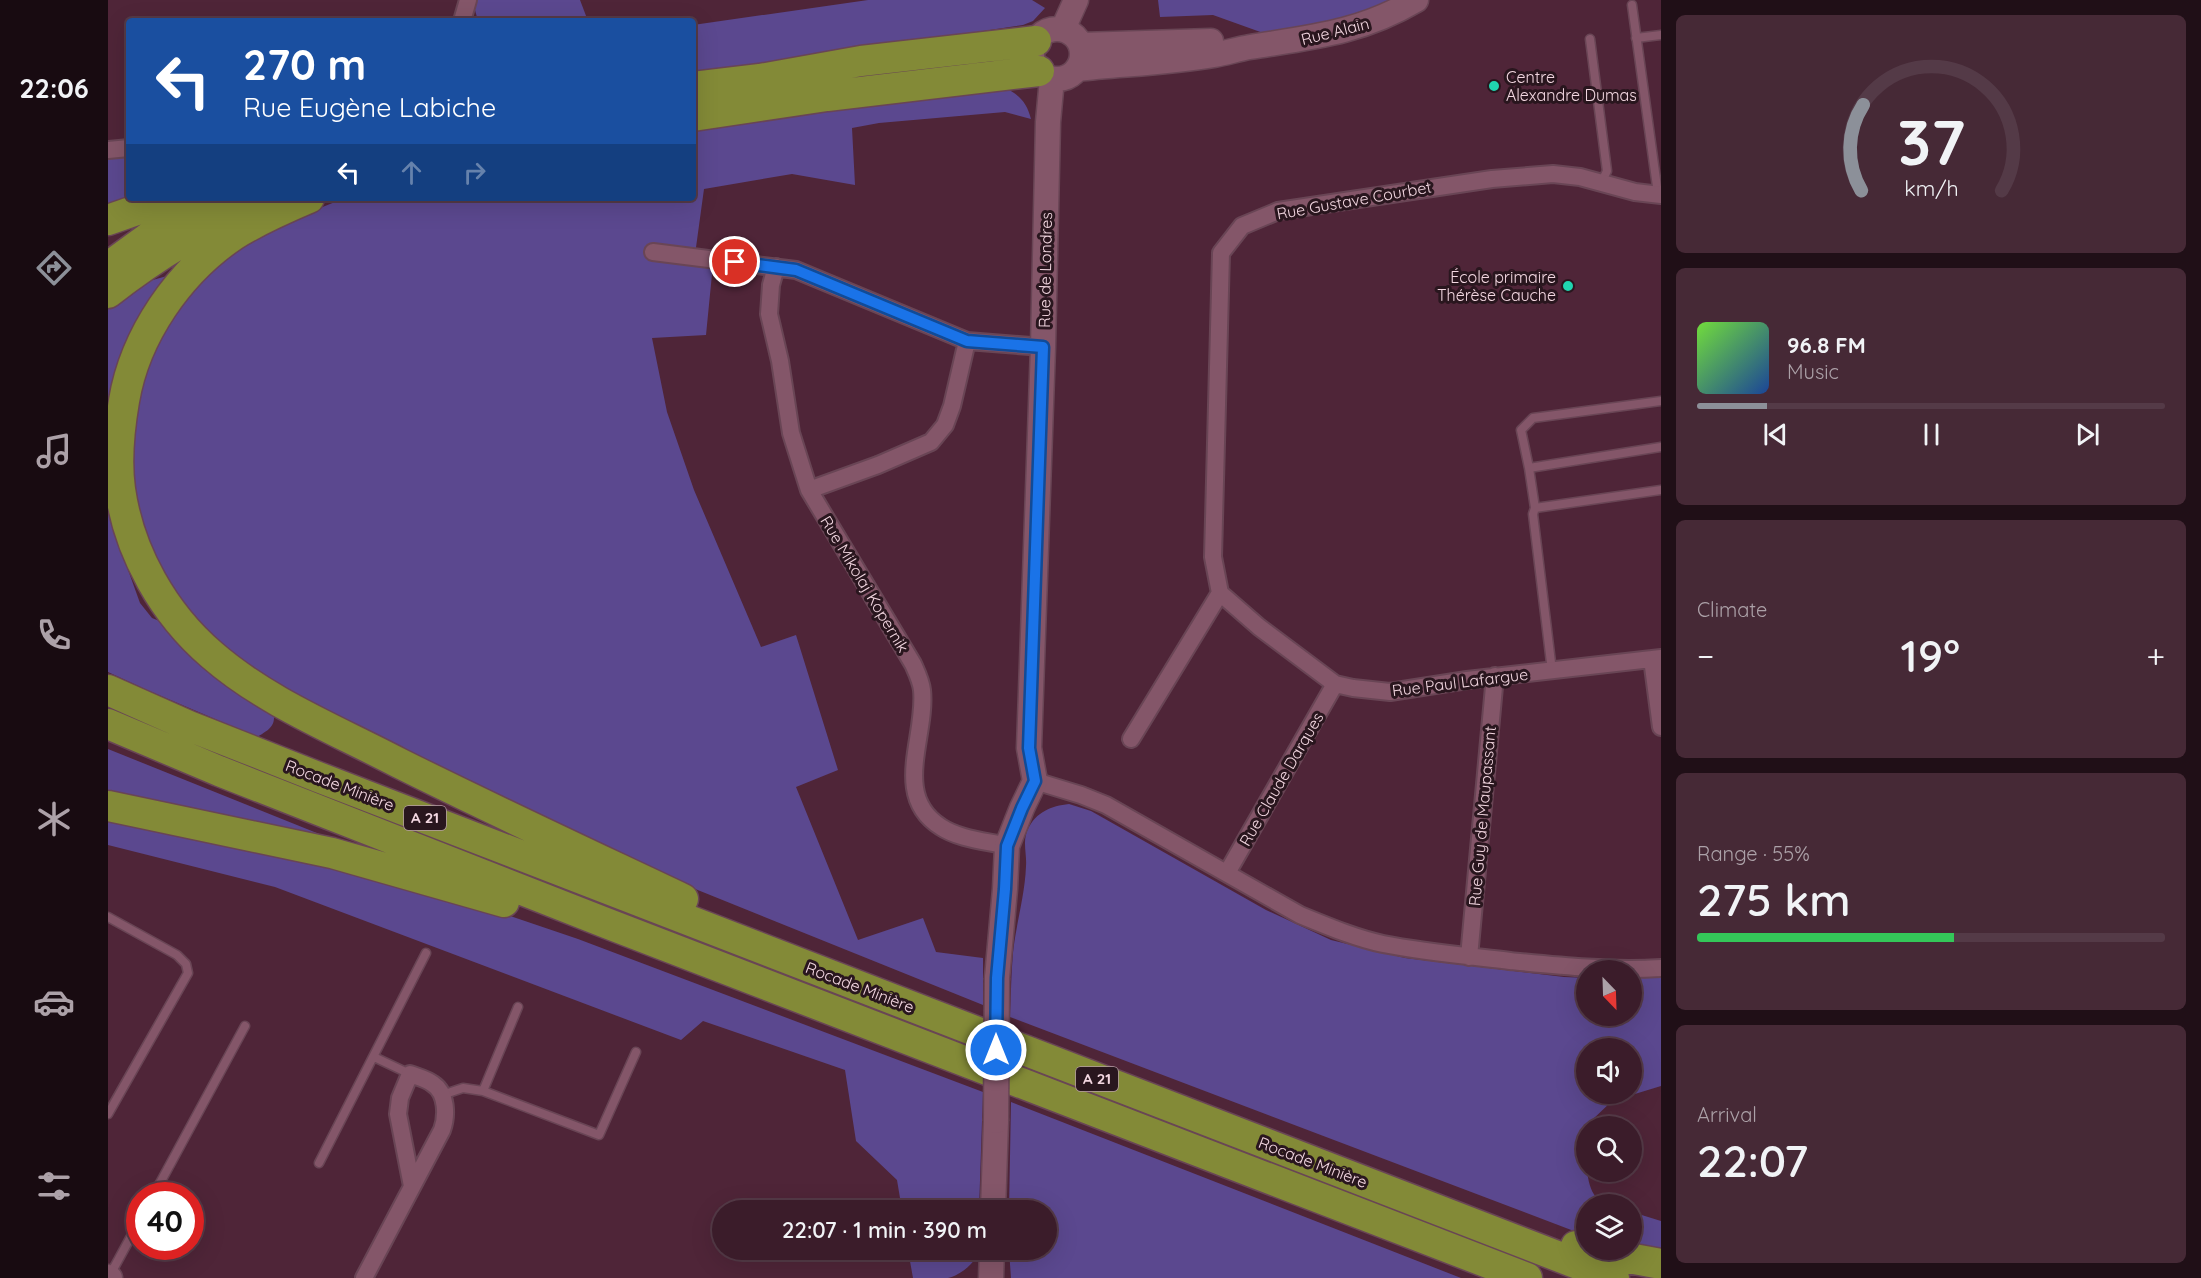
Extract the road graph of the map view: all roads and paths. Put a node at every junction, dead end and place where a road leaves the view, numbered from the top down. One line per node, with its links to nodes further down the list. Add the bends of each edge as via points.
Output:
1 (468, 0): 5 (street)
2 (1076, 0): 7 (street)
3 (1416, 0): 10 (street, Rue Alain, via 1354,29)
4 (1632, 5): 8 (lane)
5 (464, 18)
6 (1661, 35): 8 (lane)
7 (1060, 38): 10 (street, Rue Alain, via 1213,41); 11 (street, via 1081,62); 12 (street, Rue de Londres, via 1032,56); 13 (highway, via 861,61)
8 (1636, 38): 18 (lane)
9 (1590, 39): 17 (lane, via 1607,171)
10 (1249, 47): 11 (street, Rue Alain, via 1213,55)
11 (1077, 69): 12 (street, Rue Alain, via 1066,78)
12 (1045, 75): 14 (highway, via 827,96); 29 (street, Rue de Londres, via 1048,123)
13 (696, 87)
14 (696, 116)
15 (126, 148): 16 (street)
16 (108, 150)
17 (1601, 183): 18 (street, Rue Gustave Courbet); 36 (street, Rue Gustave Courbet, via 1554,174 1492,178 1278,211 1236,231 1221,253 1213,557)
18 (1659, 194)
19 (162, 201): 23 (highway)
20 (205, 201): 25 (highway)
21 (260, 201): 27 (highway, via 175,245)
22 (302, 201): 51 (highway, via 236,234 183,281 158,313 126,388 118,456 120,489 141,561 161,597 212,656 259,689 438,782 723,918)
23 (108, 220)
24 (654, 252): 26 (street)
25 (108, 267)
26 (776, 267): 28 (street, via 796,270); 33 (street, Rue Mikolaj Kopernik, via 769,314 791,433)
27 (108, 293)
28 (967, 341): 29 (street); 33 (street, via 952,406 945,425 931,442)
29 (1043, 347): 45 (street, Rue de Londres, via 1029,738)
30 (1661, 401): 32 (lane, via 1533,418 1521,430)
31 (1661, 447): 32 (lane)
32 (1529, 468): 35 (lane)
33 (809, 490): 47 (street, Rue Mikolaj Kopernik, via 920,678 922,711 913,777 921,806 941,828)
34 (1661, 490): 35 (lane)
35 (1535, 507): 38 (lane)
36 (1220, 593): 40 (street, Rue Paul Lafargue); 44 (street)
37 (1657, 659): 38 (street, Rue Paul Lafargue); 43 (street)
38 (1552, 671): 39 (street, Rue Paul Lafargue)
39 (1495, 676): 40 (street, Rue Paul Lafargue, via 1390,692); 53 (street, Rue Guy de Maupassant)
40 (1335, 684): 48 (street, Rue Claude Darques)
41 (108, 690): 51 (highway, Rocade Minière / A 21, via 189,726)
42 (108, 724): 50 (highway, Rocade Minière / A 21)
43 (1661, 727)
44 (1131, 739)
45 (1035, 781): 47 (street); 48 (street, via 1106,805)
46 (108, 806): 50 (highway, via 332,853 567,922)
47 (1007, 846): 66 (street, bridge, via 997,978)
48 (1227, 873): 53 (street, via 1300,915 1333,928 1382,944)
49 (108, 917): 62 (lane, via 177,955 188,973)
50 (606, 923): 74 (highway, Rocade Minière / A 21)
51 (743, 942): 67 (highway, Rocade Minière / A 21)
52 (426, 953): 58 (lane)
53 (1468, 957): 54 (street, via 1576,968)
54 (1661, 968)
55 (518, 1007): 60 (lane)
56 (245, 1026): 64 (lane)
57 (636, 1052): 60 (lane, via 598,1135)
58 (374, 1057): 59 (lane); 63 (lane)
59 (410, 1074): 61 (street, via 432,1082); 65 (street, via 398,1114)
60 (483, 1091): 61 (lane, via 463,1088)
61 (442, 1095): 65 (street, via 446,1118)
62 (108, 1114)
63 (319, 1163)
64 (161, 1182)
65 (412, 1186): 72 (street)
66 (993, 1200)
67 (1452, 1215): 70 (highway, via 1515,1225 1592,1251); 75 (highway, Rocade Minière / A 21)
68 (126, 1246): 71 (lane)
69 (992, 1260): 73 (street)
70 (1661, 1264)
71 (109, 1277)
72 (364, 1278)
73 (991, 1278)
74 (1527, 1278)
75 (1614, 1278)

